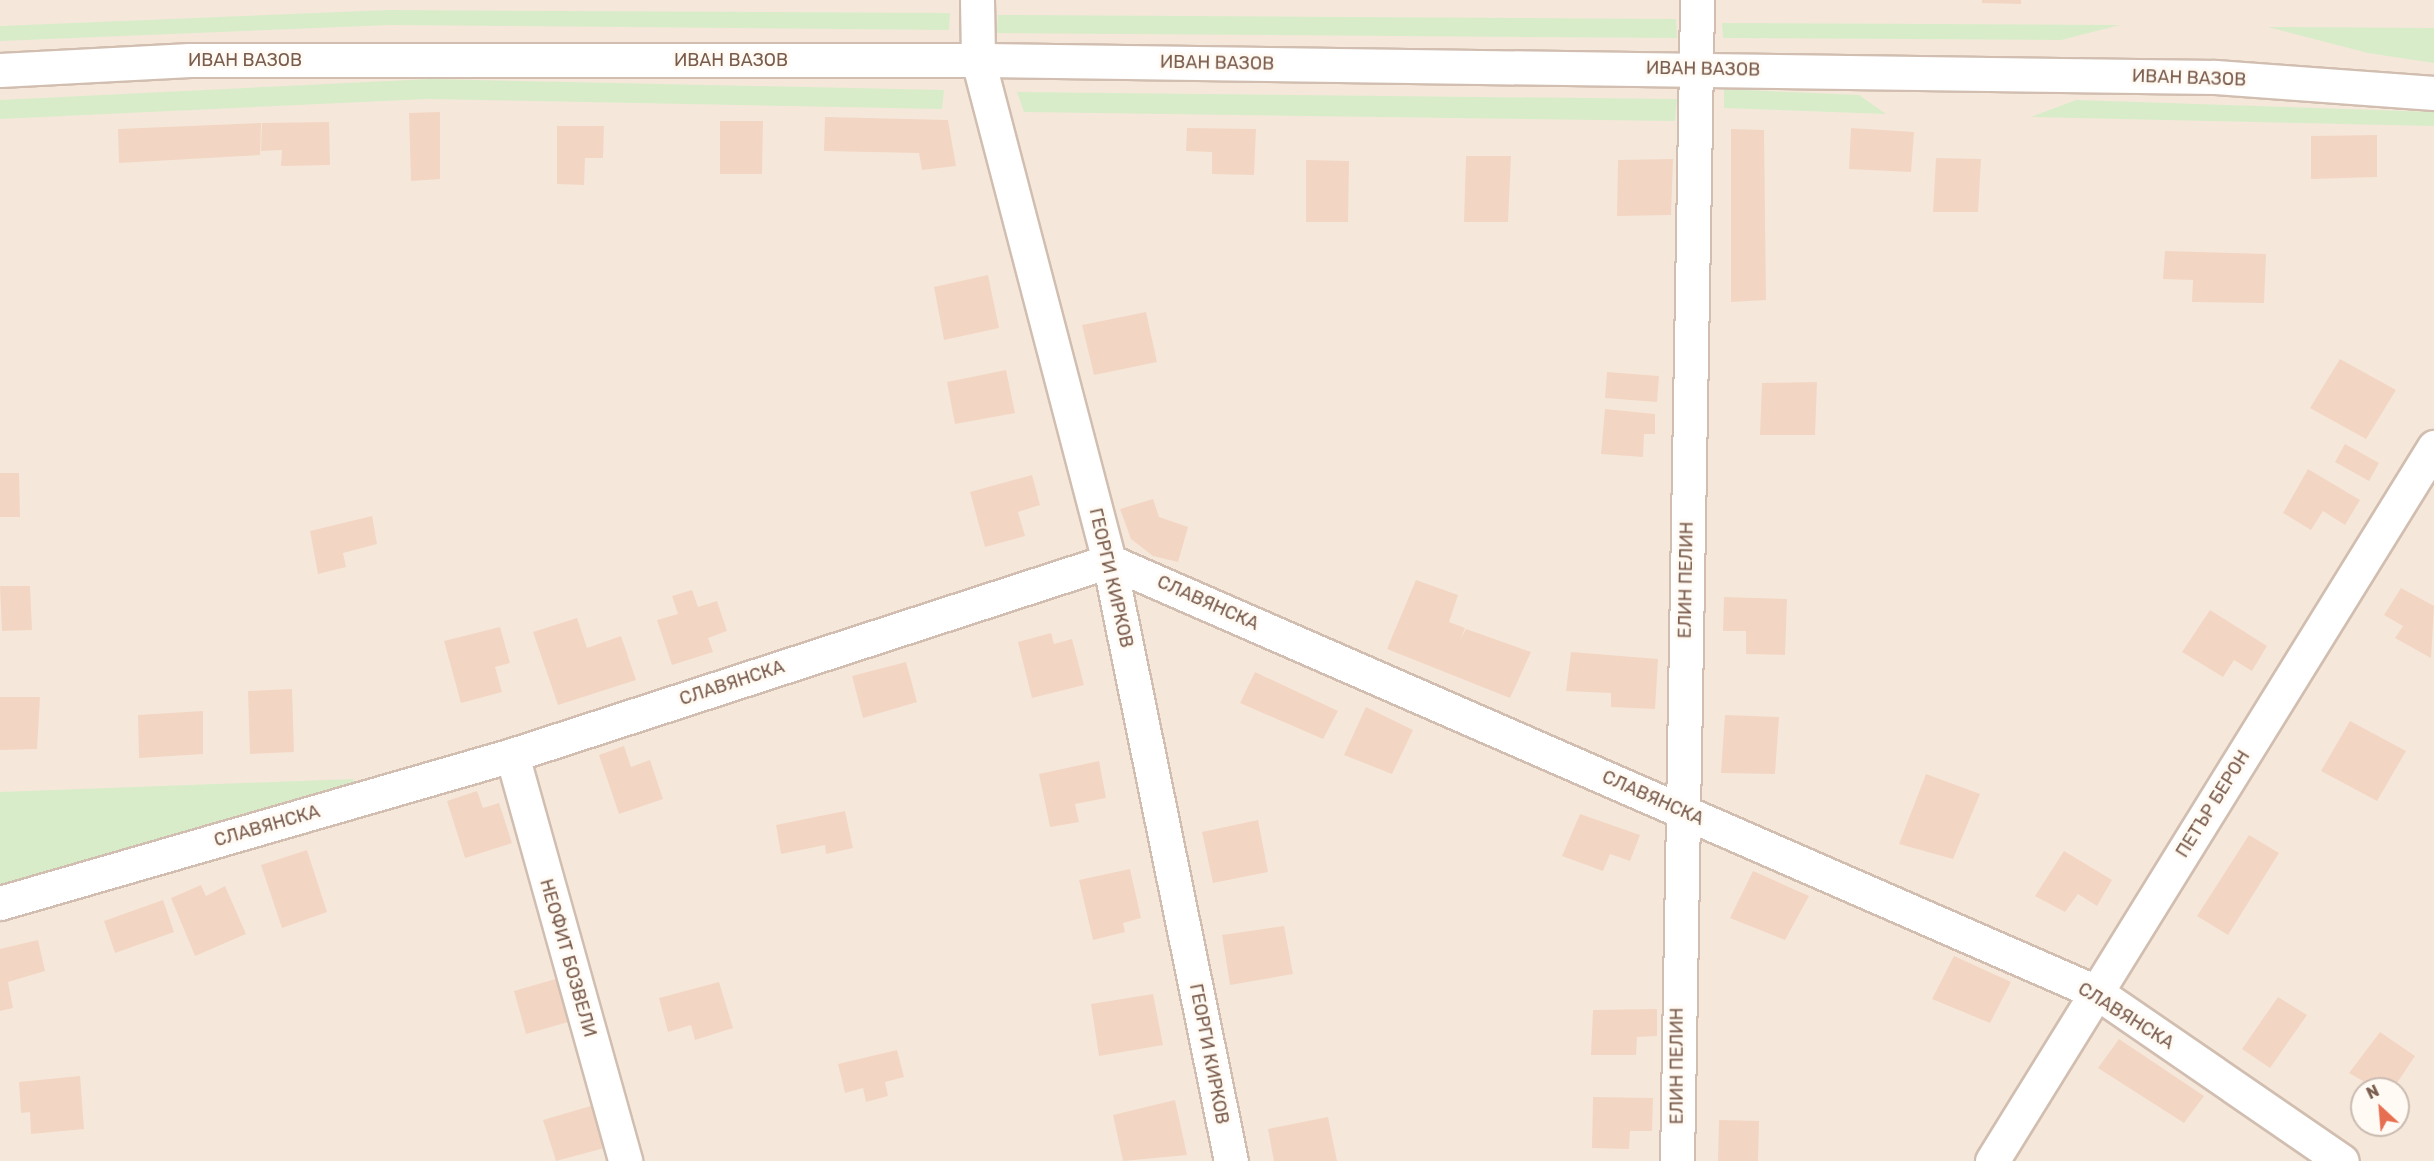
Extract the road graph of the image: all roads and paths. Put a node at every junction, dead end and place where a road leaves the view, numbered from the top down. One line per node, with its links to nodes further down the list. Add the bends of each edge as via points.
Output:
1 (977, 0): 3 (street, ГЕОРГИ КИРКОВ)
2 (1697, 0): 4 (street, ЕЛИН ПЕЛИН)
3 (978, 60): 4 (street, ИВАН ВАЗОВ); 5 (street, ИВАН ВАЗОВ, via 189,60); 8 (street, ГЕОРГИ КИРКОВ)
4 (1699, 69): 6 (street, ИВАН ВАЗОВ, via 2215,77); 10 (street, ЕЛИН ПЕЛИН)
5 (0, 70)
6 (2434, 93)
7 (2434, 447): 12 (street, ПЕТЪР БЕРОН)
8 (1109, 561): 9 (street, СЛАВЯНСКА); 10 (street, СЛАВЯНСКА); 14 (street, ГЕОРГИ КИРКОВ)
9 (512, 755): 11 (street, СЛАВЯНСКА); 13 (street, НЕОФИТ БОЗВЕЛИ)
10 (1680, 809): 12 (street, СЛАВЯНСКА); 15 (street, ЕЛИН ПЕЛИН)
11 (0, 903)
12 (2096, 992): 16 (street, ПЕТЪР БЕРОН); 17 (street, СЛАВЯНСКА)
13 (625, 1161)
14 (1231, 1161)
15 (1677, 1161)
16 (1992, 1161)
17 (2342, 1161)

